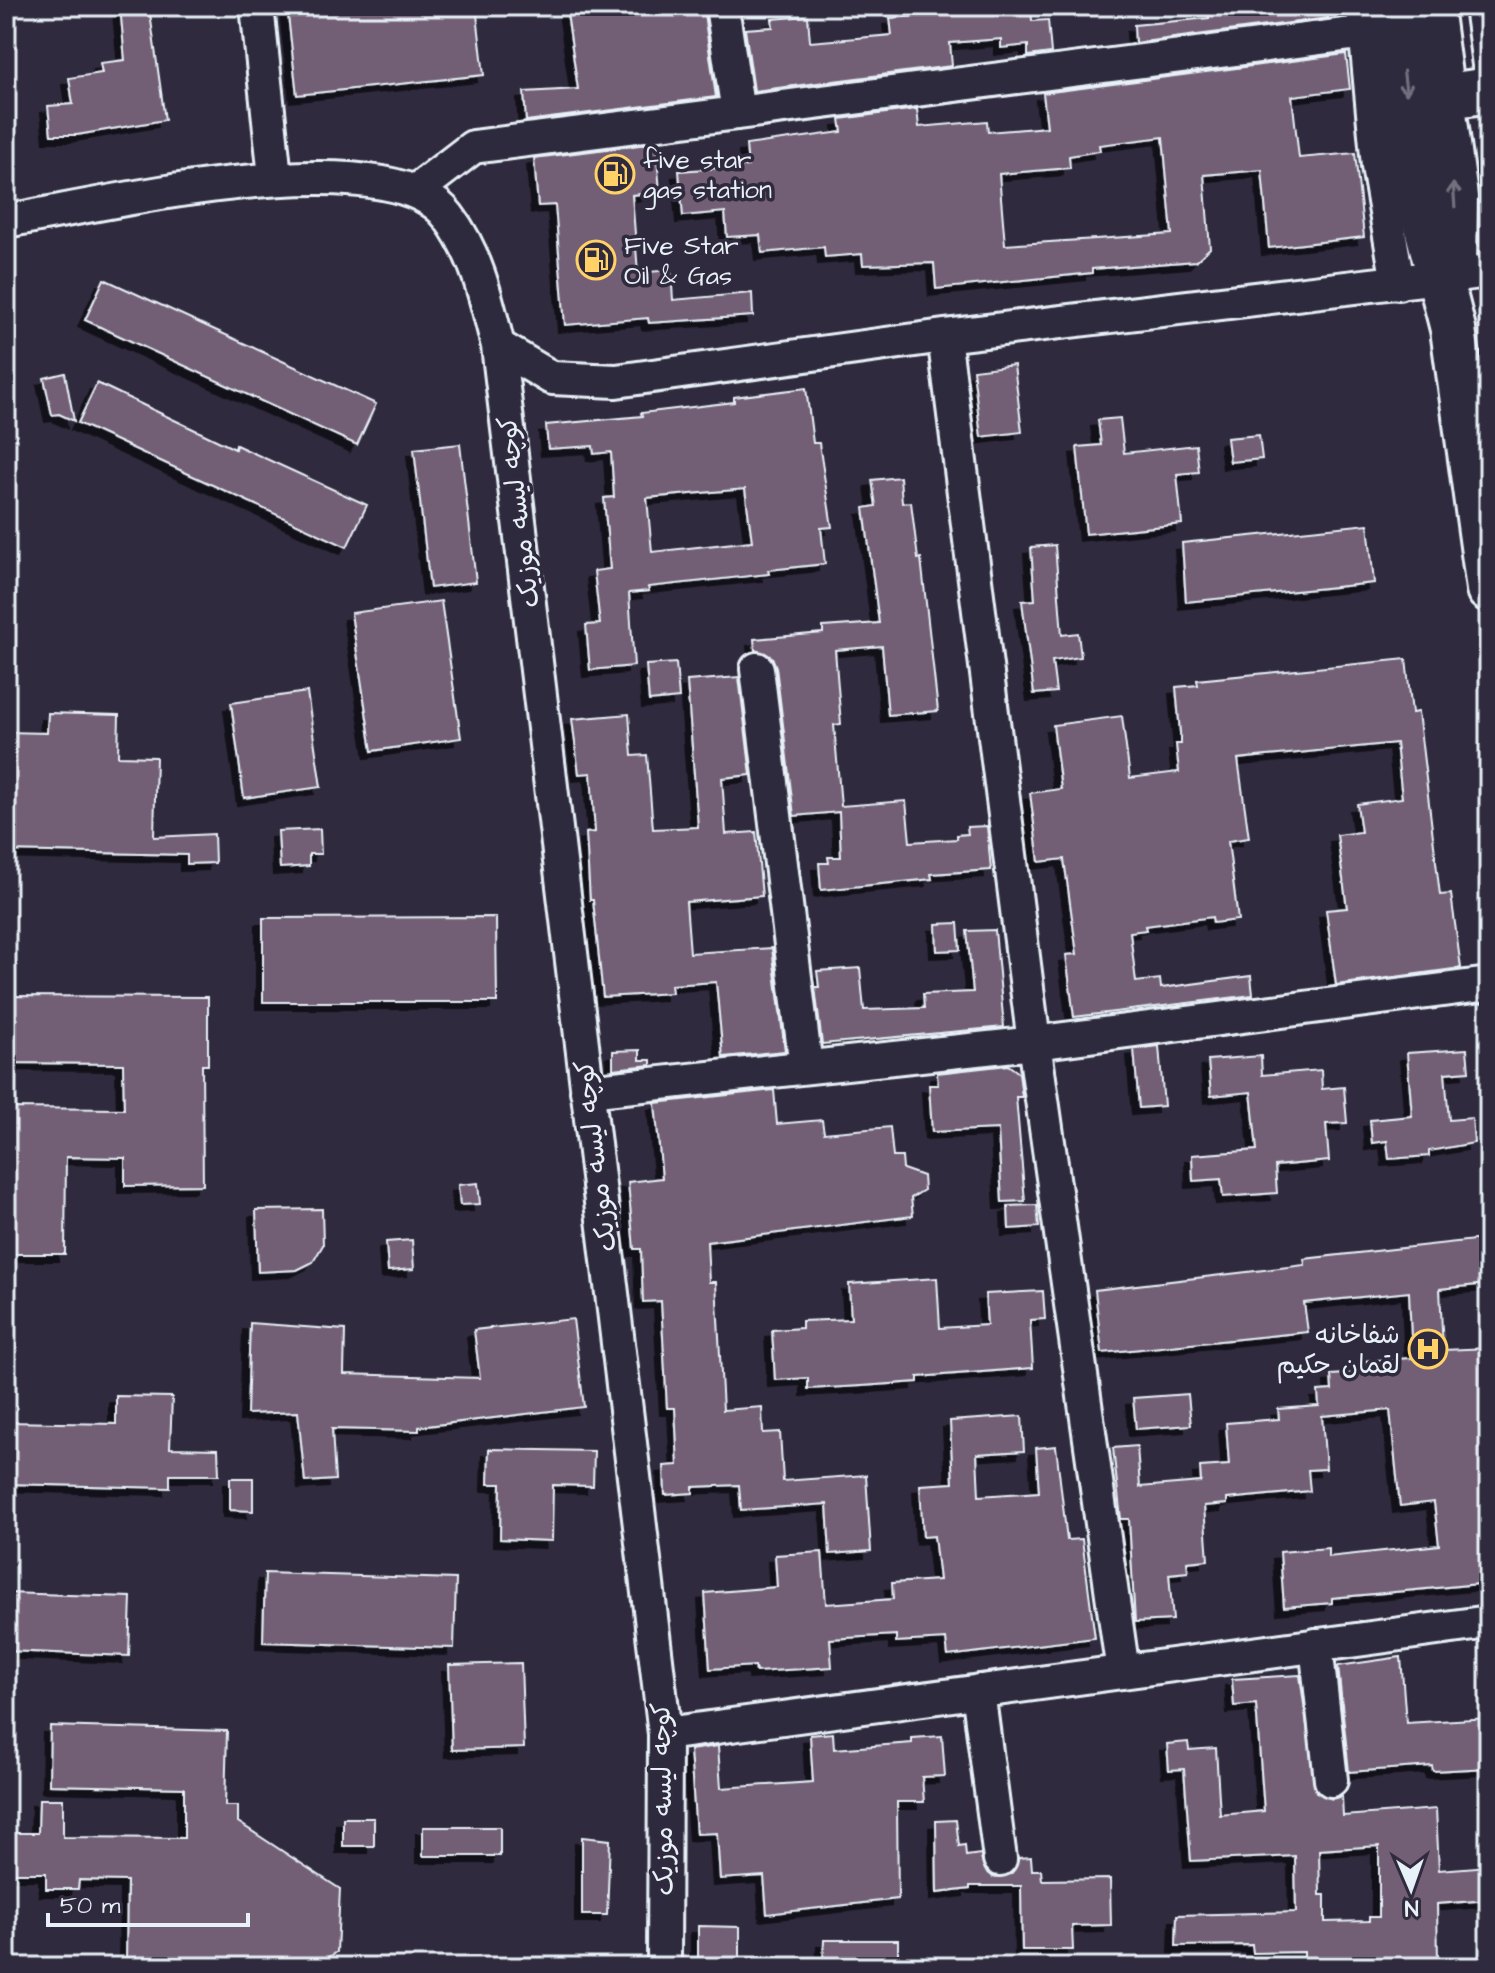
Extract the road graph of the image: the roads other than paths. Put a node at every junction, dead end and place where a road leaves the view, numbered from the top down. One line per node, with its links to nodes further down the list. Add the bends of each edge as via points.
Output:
1 (257, 6): 11 (street)
2 (722, 6): 9 (street)
3 (1430, 6): 8 (main road)
4 (1481, 6): 6 (street)
5 (1375, 15): 9 (street); 10 (main road, one-way to 10)
6 (1489, 65)
7 (1489, 90): 8 (main road)
8 (1442, 97): 14 (main road, one-way to 8)
9 (738, 113): 12 (street, via 473,147)
10 (1397, 163): 14 (main road); 15 (street)
11 (275, 177): 12 (street, via 382,181); 13 (street)
12 (417, 190): 17 (street, کوچه لیسه موزیک, via 447,215 480,275)
13 (6, 221)
14 (1461, 276): 15 (street); 18 (main road, via 1453,329)
15 (1398, 283): 16 (street)
16 (944, 336): 17 (street, via 616,381 552,378); 21 (street)
17 (498, 346): 23 (street, کوچه لیسه موزیک)
18 (1489, 589)
19 (757, 669): 22 (street)
20 (1489, 984): 21 (street)
21 (1034, 1043): 22 (street); 26 (street)
22 (806, 1067): 23 (street)
23 (587, 1091): 28 (street, کوچه لیسه موزیک)
24 (1489, 1622): 25 (street)
25 (1316, 1645): 26 (street); 29 (street)
26 (1123, 1672): 27 (street)
27 (978, 1691): 28 (street); 30 (street)
28 (665, 1734): 31 (street, کوچه لیسه موزیک)
29 (1331, 1780)
30 (1000, 1859)
31 (664, 1967)

